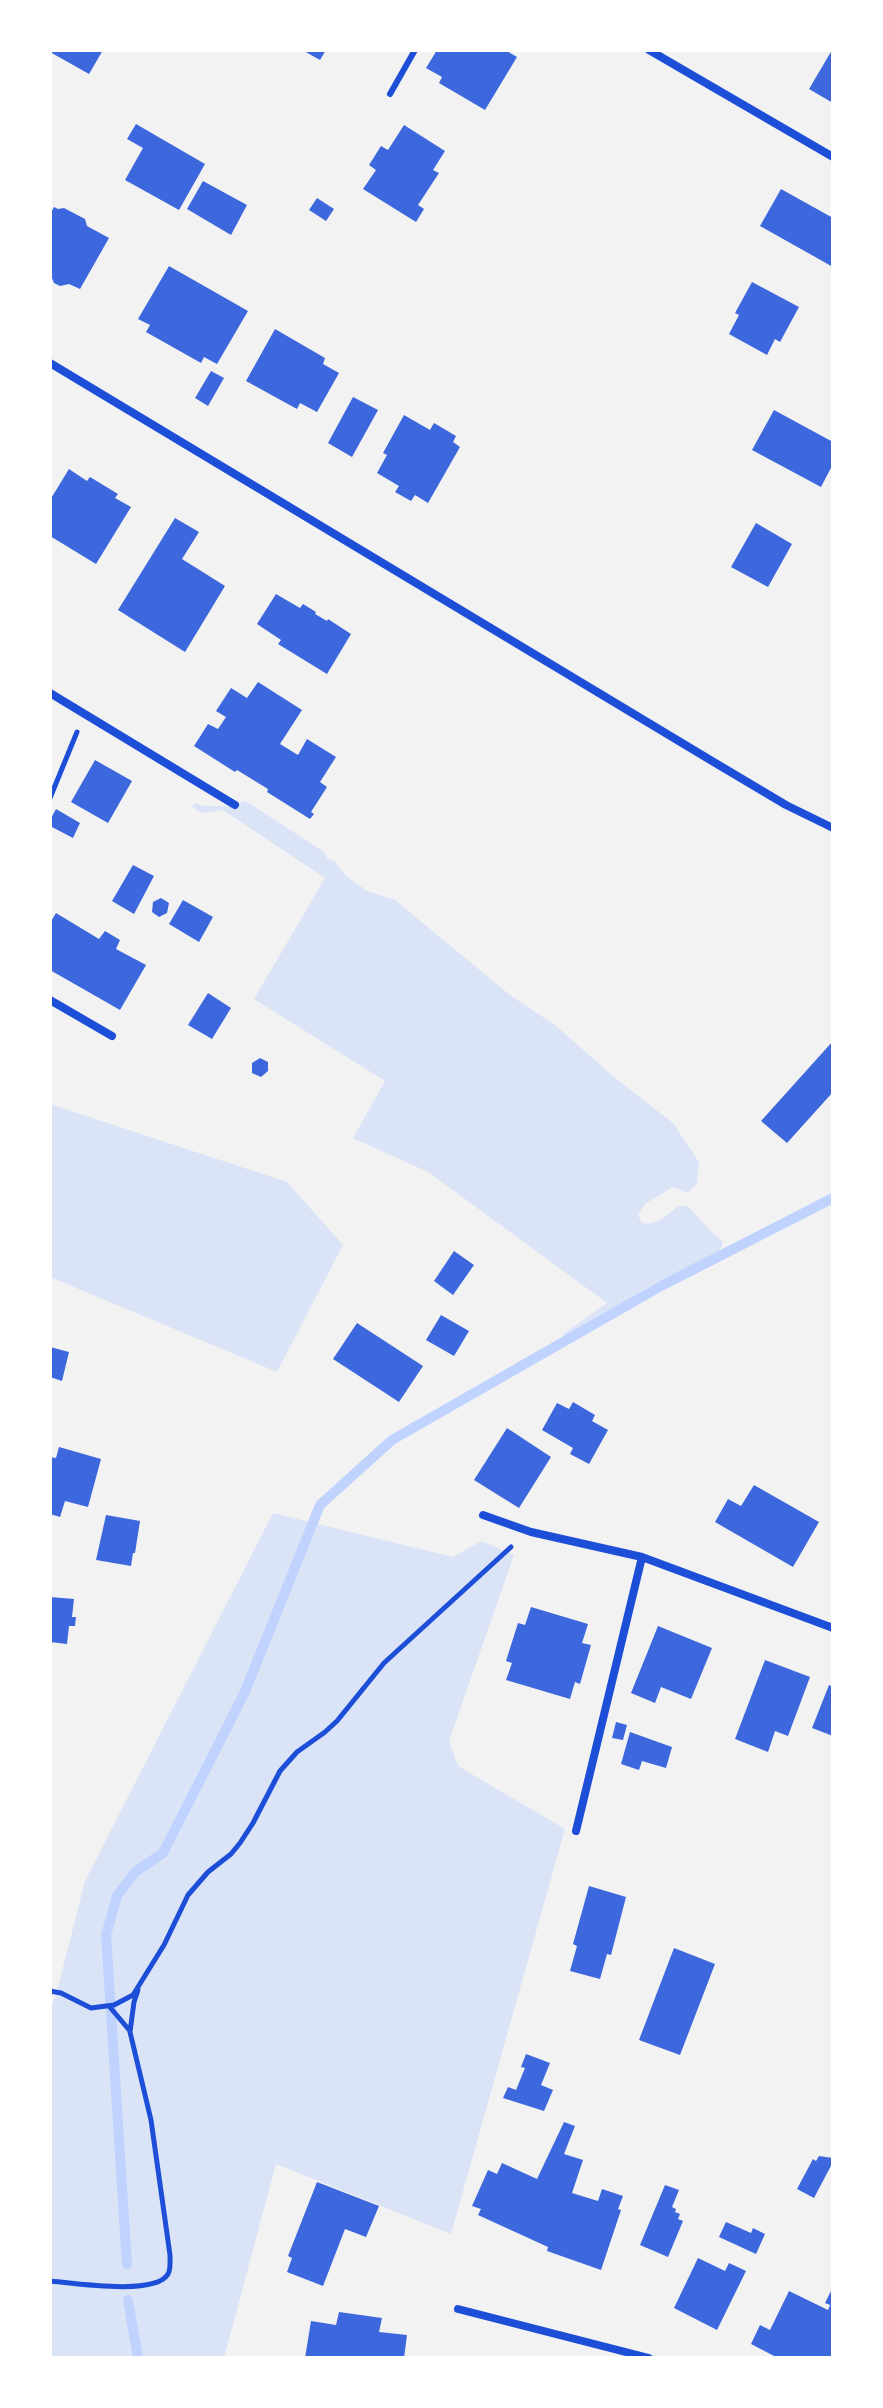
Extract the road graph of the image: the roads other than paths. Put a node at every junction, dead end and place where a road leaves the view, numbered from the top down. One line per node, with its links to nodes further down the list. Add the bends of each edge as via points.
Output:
1 (415, 50): 3 (lane)
2 (649, 50): 4 (street)
3 (390, 94)
4 (833, 157)
5 (50, 363): 8 (street, via 774,798)
6 (50, 693): 7 (street)
7 (235, 805)
8 (833, 828)
9 (50, 1000): 10 (street)
10 (112, 1036)
11 (483, 1515): 12 (street, via 531,1532)
12 (642, 1557): 13 (street); 14 (street)
13 (833, 1628)
14 (576, 1831)
15 (458, 2309): 16 (street)
16 (649, 2358)

